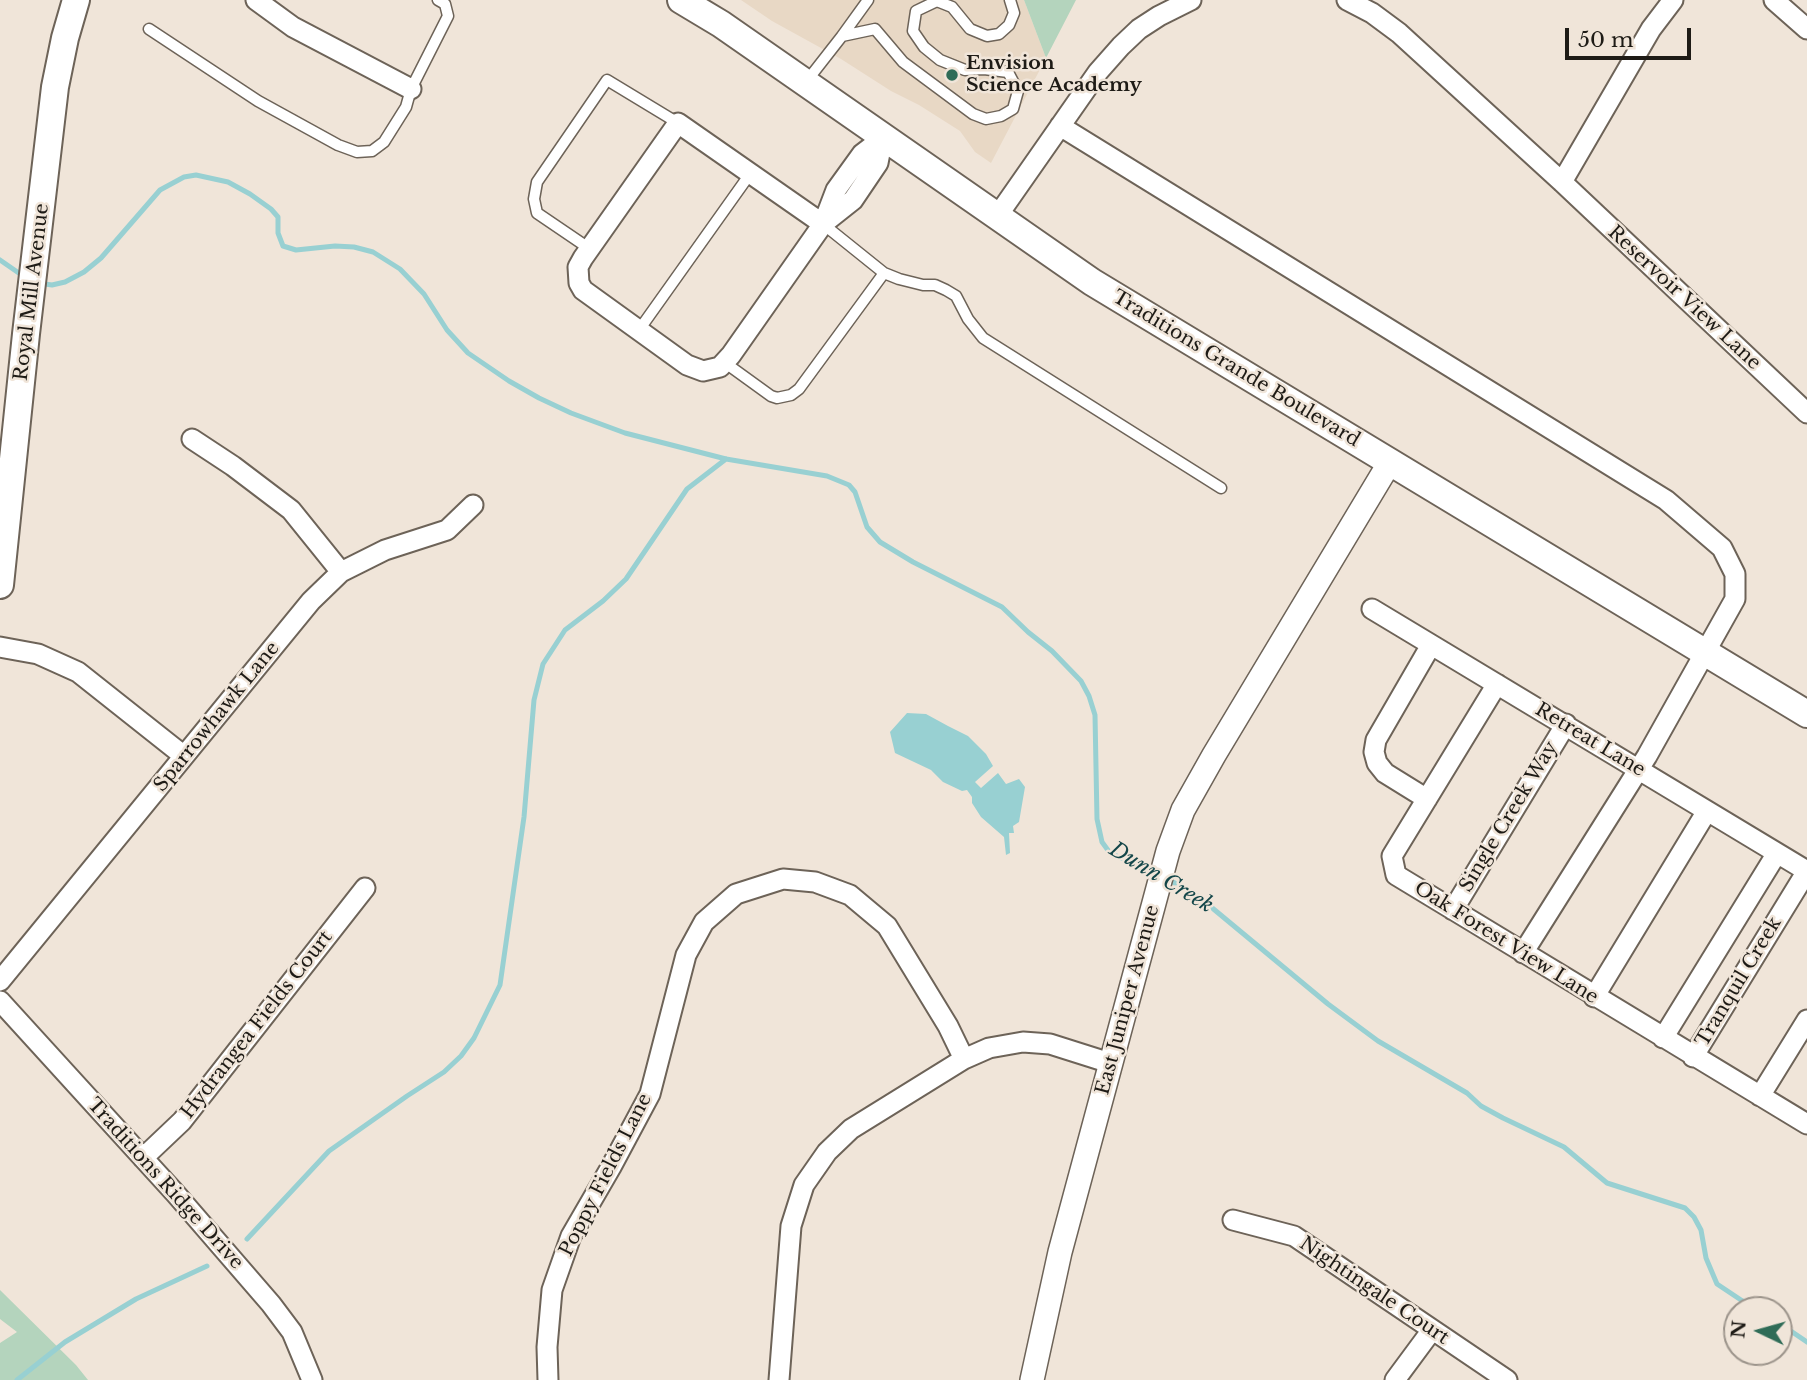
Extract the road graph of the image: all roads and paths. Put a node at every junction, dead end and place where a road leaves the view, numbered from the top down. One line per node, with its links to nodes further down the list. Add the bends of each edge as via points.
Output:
1 (76, 0): 33 (main road, Royal Mill Avenue, via 55,87)
2 (256, 0): 15 (street, via 293,27)
3 (438, 0): 15 (lane, via 445,4 448,16)
4 (681, 0): 14 (main road, Traditions Grande Boulevard)
5 (867, 0): 13 (lane)
6 (1010, 0): 13 (lane, via 1014,13 999,34 987,36 970,29 952,7 937,1 916,11 913,31 940,60 965,70 1008,72 1018,91 1013,109 1001,116 986,119 973,114 903,62 875,29)
7 (1191, 0): 17 (street, via 1139,29 1121,46)
8 (1347, 0): 20 (street, Reservoir View Lane, via 1399,33)
9 (1673, 0): 20 (street, via 1651,29)
10 (1774, 0): 12 (street)
11 (149, 29): 15 (lane, via 258,101 357,152 372,151 384,142 406,107)
12 (1807, 29)
13 (842, 36): 14 (lane)
14 (805, 83): 18 (main road, Traditions Grande Boulevard)
15 (411, 89)
16 (678, 123): 19 (street); 23 (street); 23 (lane, via 607,80 537,182 534,199 537,213)
17 (1060, 126): 21 (street); 37 (street, via 1666,500 1722,548 1735,574 1735,599)
18 (883, 138): 21 (main road, Traditions Grande Boulevard); 22 (street, via 862,154 836,190)
19 (750, 174): 22 (street); 25 (lane)
20 (1562, 182): 27 (street, Reservoir View Lane)
21 (996, 218): 29 (main road, Traditions Grande Boulevard, via 1092,282)
22 (823, 223): 24 (lane); 26 (street)
23 (590, 249): 25 (street, via 578,267 583,290)
24 (884, 272): 26 (lane, via 791,395 771,396); 30 (lane, via 935,285 956,296 983,338)
25 (639, 330): 26 (street, via 695,369 711,370)
26 (724, 362)
27 (1807, 413)
28 (192, 439): 32 (street, via 291,510)
29 (1390, 462): 37 (main road, Traditions Grande Boulevard); 57 (street, East Juniper Avenue, via 1183,810)
30 (1221, 488)
31 (473, 505): 32 (street, Sparrowhawk Lane, via 447,530 385,550)
32 (341, 572): 41 (street, Sparrowhawk Lane, via 311,601)
33 (0, 585)
34 (1372, 609): 35 (street, Retreat Lane)
35 (1431, 645): 38 (street, Retreat Lane); 43 (street, via 1376,740 1374,752 1385,773)
36 (0, 647): 41 (street, via 38,654 78,672)
37 (1706, 654): 39 (main road, Traditions Grande Boulevard); 42 (street)
38 (1497, 684): 40 (street, Retreat Lane); 43 (street, Oak Forest View Lane)
39 (1807, 714)
40 (1566, 724): 42 (street, Retreat Lane); 48 (street, Single Creek Way)
41 (184, 756): 50 (street, Sparrowhawk Lane)
42 (1639, 769): 44 (street, Retreat Lane); 49 (street)
43 (1426, 799): 48 (street, Oak Forest View Lane, via 1392,856 1396,875)
44 (1707, 811): 45 (street, Retreat Lane); 51 (street)
45 (1776, 853): 46 (street, Retreat Lane); 54 (street, Tranquil Creek)
46 (1807, 871): 55 (street, Tranquil Creek)
47 (365, 888): 60 (street, Hydrangea Fields Court, via 182,1121)
48 (1453, 910): 49 (street, Oak Forest View Lane)
49 (1523, 953): 51 (street, Oak Forest View Lane)
50 (0, 981)
51 (1594, 997): 54 (street, Oak Forest View Lane)
52 (0, 1001): 60 (street, Traditions Ridge Drive)
53 (1807, 1020): 58 (street)
54 (1663, 1038): 55 (street, Oak Forest View Lane)
55 (1693, 1057): 58 (street, Oak Forest View Lane)
56 (964, 1059): 57 (street, via 989,1048 1023,1042 1051,1044); 64 (street, Poppy Fields Lane, via 887,926 850,895 815,882 783,879 736,894 704,922 686,955 649,1094 571,1236 552,1290); 65 (street, via 851,1129 827,1152 804,1185 791,1226)
57 (1110, 1062): 66 (street, East Juniper Avenue)
58 (1760, 1096): 59 (street, Oak Forest View Lane)
59 (1807, 1124)
60 (143, 1158): 63 (street, Traditions Ridge Drive, via 292,1332)
61 (1233, 1220): 62 (street, Nightingale Court, via 1294,1236)
62 (1432, 1329): 67 (street); 68 (street, Nightingale Court)
63 (312, 1380)
64 (548, 1380)
65 (779, 1380)
66 (1032, 1380)
67 (1395, 1380)
68 (1507, 1380)

